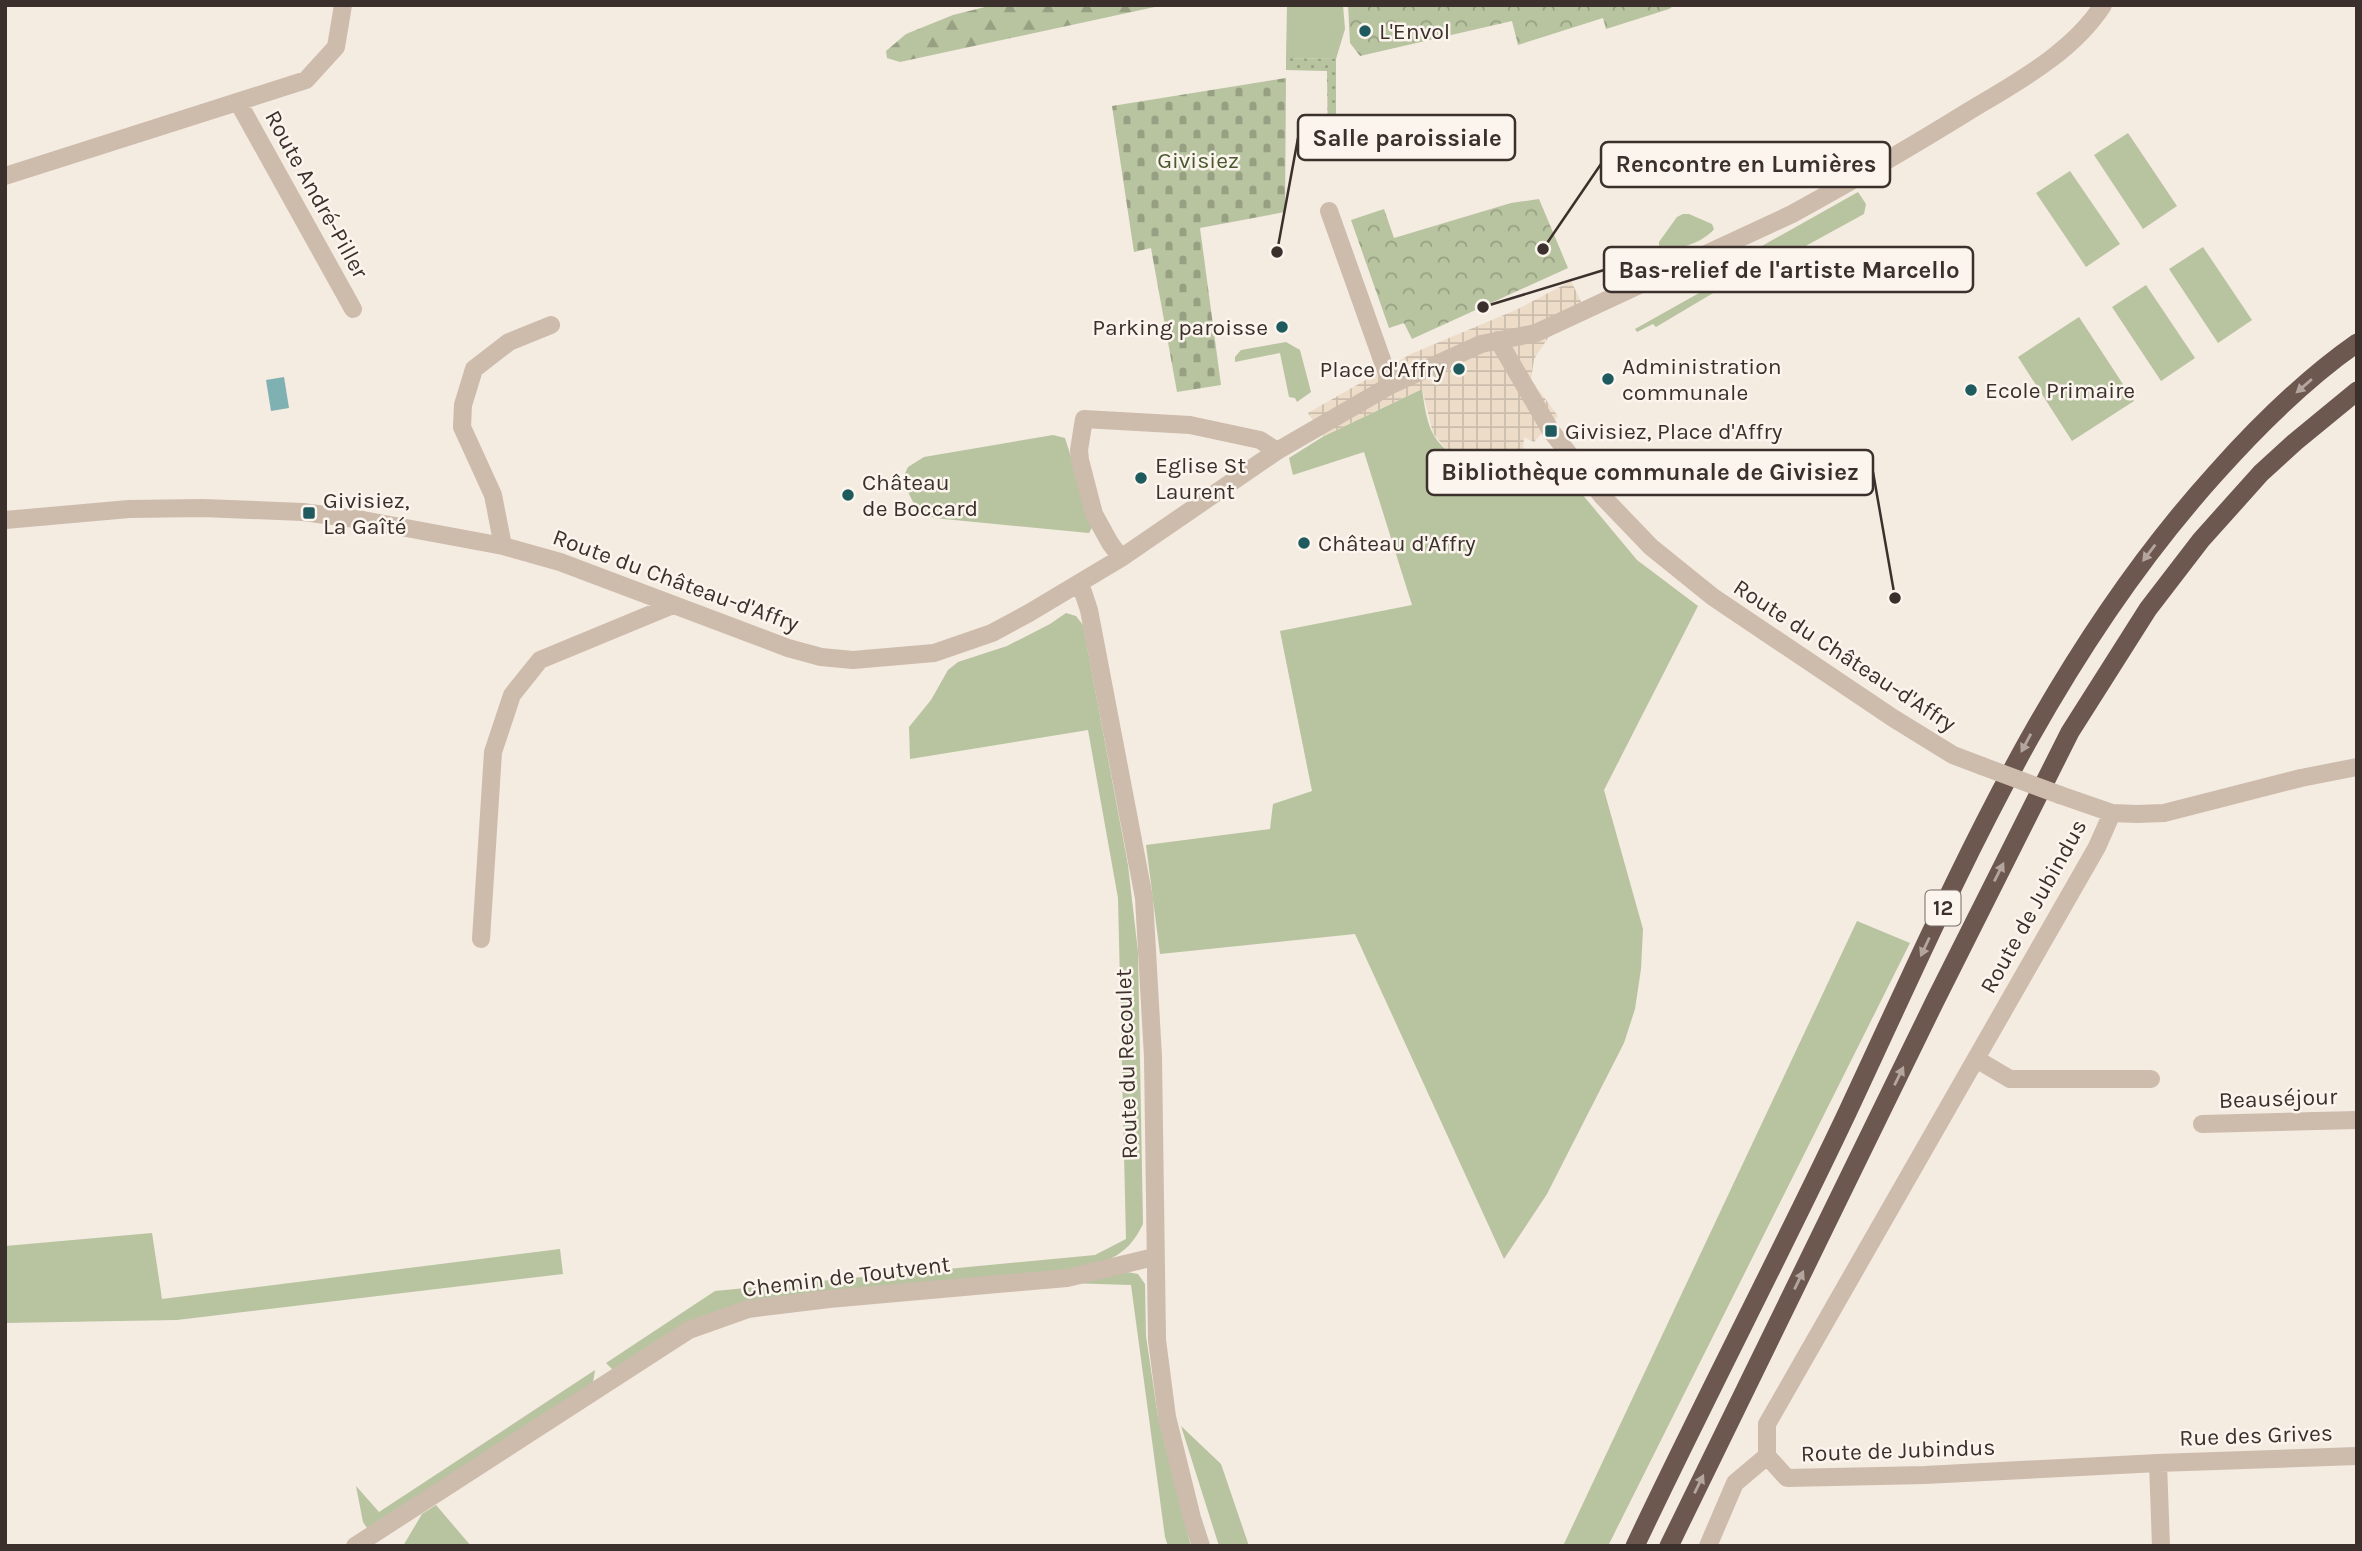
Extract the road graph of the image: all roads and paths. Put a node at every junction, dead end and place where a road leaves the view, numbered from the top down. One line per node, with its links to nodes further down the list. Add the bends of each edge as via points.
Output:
1 (343, 5): 3 (street, Route André-Piller, via 336,47 306,80)
2 (2104, 5): 8 (street, via 2080,36 2053,57 1811,204 1536,333)
3 (238, 102): 4 (street, Route André-Piller); 6 (street, Route André-Piller)
4 (5, 176)
5 (1329, 211): 10 (street)
6 (354, 309)
7 (551, 325): 14 (street, via 509,342 474,369 463,404 462,427 493,495)
8 (1498, 340): 10 (street); 19 (street, Route du Château-d'Affry, bridge, via 1551,431 1602,496 1651,548 1713,597 1953,755)
9 (2357, 343): 31 (highway, 12, one-way to 31, via 2275,411 2200,490 2121,591 2043,712 1992,805)
10 (1391, 385): 12 (street)
11 (2357, 391): 32 (highway, 12, one-way to 11, via 1980,909 2084,710 2148,609 2201,540 2261,473)
12 (1277, 451): 15 (street, Route du Château-d'Affry); 15 (street, via 1260,440 1190,425 1084,419 1080,460 1094,514)
13 (5, 520): 14 (street, Route du Château-d'Affry, via 129,509 303,512)
14 (503, 546): 17 (street, Route du Château-d'Affry, via 560,562)
15 (1121, 558): 16 (street, Route du Château-d'Affry)
16 (1080, 583): 17 (street, Route du Château-d'Affry, via 992,632 934,653 853,660 788,648); 25 (street, Route du Recoulet, via 1144,898 1153,1057)
17 (673, 605): 20 (street, via 540,660 512,695 494,752)
18 (2357, 767): 19 (street, Route du Château-d'Affry, via 2164,813)
19 (2112, 813): 21 (street, Route de Jubindus)
20 (481, 939)
21 (1976, 1059): 22 (street, via 2010,1079); 26 (street, Route de Jubindus, via 1767,1424)
22 (2151, 1079)
23 (2357, 1120): 24 (street, Beauséjour)
24 (2202, 1124)
25 (1154, 1257): 29 (street, Chemin de Toutvent, via 1067,1278 748,1309 689,1330); 30 (street, Route du Recoulet, via 1157,1339 1167,1417)
26 (1767, 1456): 28 (street, Route de Jubindus, via 1787,1478); 33 (street, via 1735,1483)
27 (2357, 1456): 28 (street, Rue des Grives)
28 (2158, 1463): 34 (street)
29 (355, 1546)
30 (1201, 1546)
31 (1635, 1546)
32 (1669, 1546)
33 (1708, 1546)
34 (2161, 1546)

